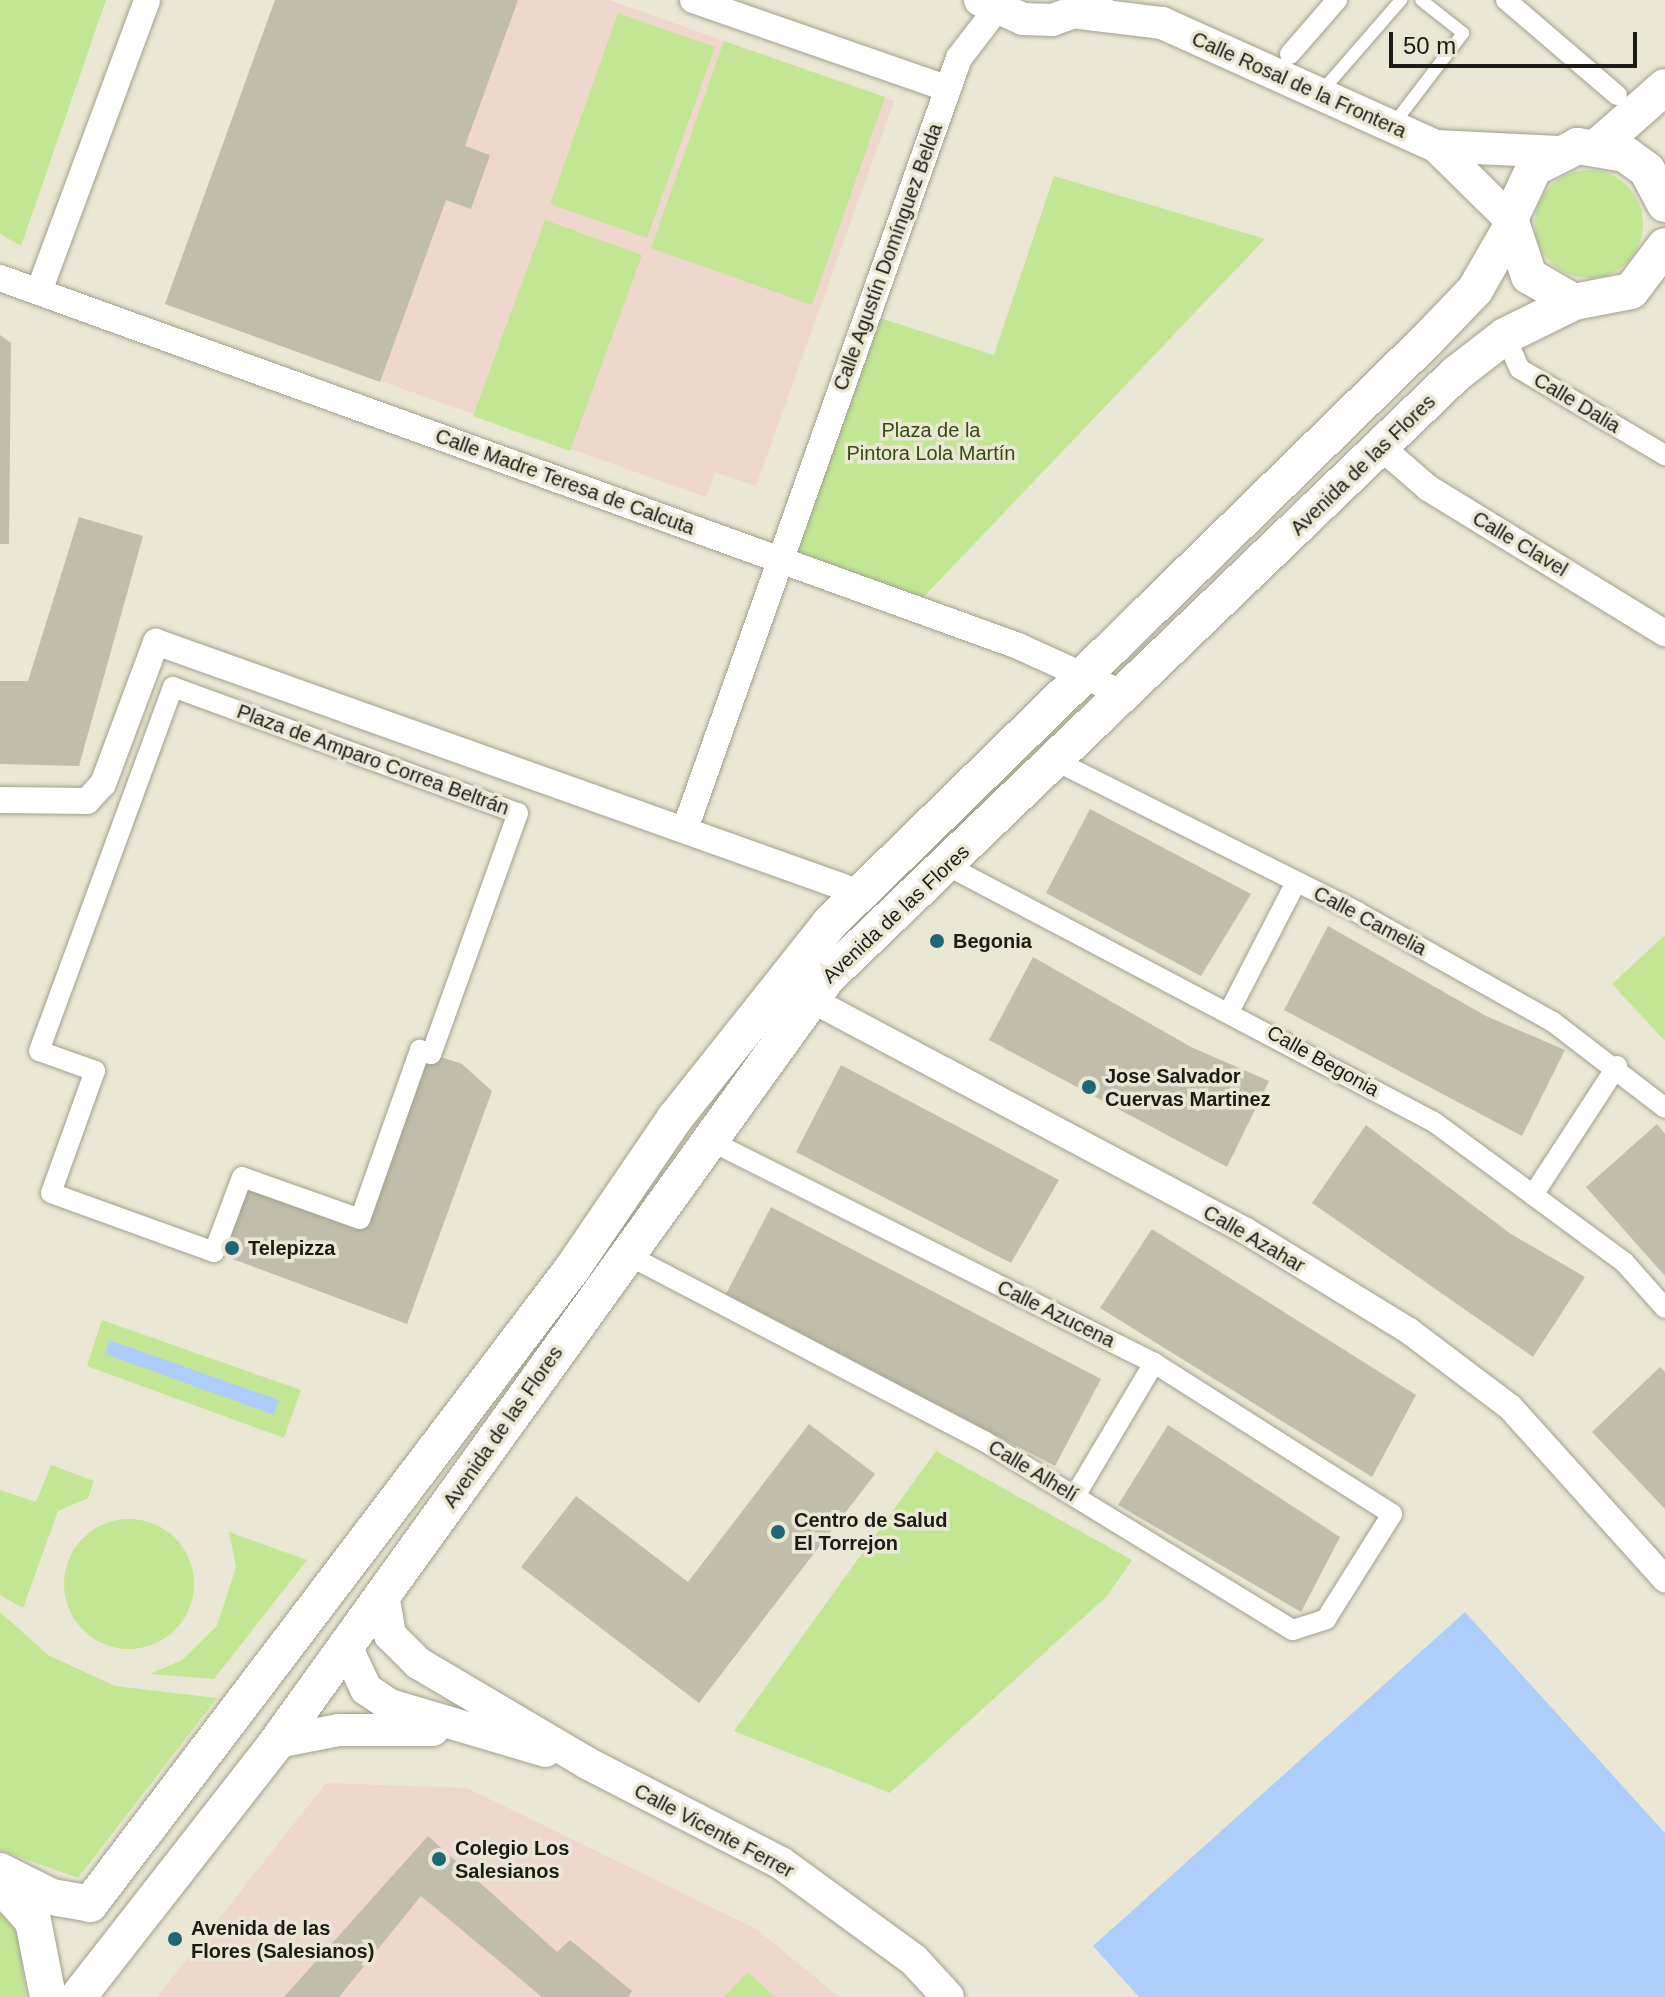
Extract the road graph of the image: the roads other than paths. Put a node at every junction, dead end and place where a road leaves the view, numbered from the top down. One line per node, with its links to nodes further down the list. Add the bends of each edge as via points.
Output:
1 (147, 0): 23 (street)
2 (693, 0): 12 (street)
3 (1337, 0): 10 (street)
4 (1401, 0): 13 (lane)
5 (1421, 0): 15 (lane, via 1463,33)
6 (1506, 0): 14 (street)
7 (988, 5): 8 (street, Calle Rosal de la Frontera, via 1052,20); 12 (street, Calle Agustín Domínguez Belda)
8 (1092, 6): 9 (street, Calle Rosal de la Frontera)
9 (1154, 12): 13 (street, Calle Rosal de la Frontera)
10 (1290, 54)
11 (1665, 87): 17 (main road)
12 (948, 89): 28 (street, Calle Agustín Domínguez Belda)
13 (1321, 93): 15 (street, Calle Rosal de la Frontera)
14 (1617, 95)
15 (1392, 126): 16 (street, Calle Rosal de la Frontera)
16 (1436, 146): 18 (street, Calle Rosal de la Frontera); 20 (street, Calle Rosal de la Frontera)
17 (1598, 146): 18 (main road); 19 (main road, via 1647,170)
18 (1558, 152): 20 (main road, Avenida de las Flores, via 1534,168)
19 (1664, 194)
20 (1510, 224): 24 (main road, via 1529,276); 30 (main road, Avenida de las Flores, via 1475,290)
21 (1663, 258): 24 (main road, via 1613,299)
22 (0, 278): 23 (street, Calle Madre Teresa de Calcuta)
23 (39, 291): 28 (street, Calle Madre Teresa de Calcuta)
24 (1574, 302): 25 (main road, Avenida de las Flores)
25 (1505, 336): 26 (main road, Avenida de las Flores); 27 (street, Calle Dalia, via 1520,369)
26 (1381, 447): 29 (street, Calle Clavel, via 1428,488); 32 (main road, Avenida de las Flores)
27 (1665, 455)
28 (780, 559): 30 (street, Calle Madre Teresa de Calcuta); 35 (street, Calle Agustín Domínguez Belda)
29 (1665, 633)
30 (1083, 670): 32 (street, Calle Madre Teresa de Calcuta); 38 (main road, Avenida de las Flores)
31 (173, 687): 31 (street, Plaza de Amparo Correa Beltrán, via 39,1051 95,1071 51,1193 214,1252 242,1177 360,1219 420,1050 431,1054 518,813)
32 (1126, 695): 33 (main road, Avenida de las Flores)
33 (1058, 762): 36 (main road, Avenida de las Flores); 37 (street, Calle Camelia)
34 (0, 800): 35 (street, via 87,801 103,784 156,642)
35 (685, 829): 38 (street)
36 (948, 866): 39 (main road, Avenida de las Flores); 40 (street, Calle Begonia)
37 (1296, 882): 40 (street); 41 (street, Calle Camelia, via 1553,1022)
38 (860, 893): 39 (main road, Avenida de las Flores)
39 (795, 991): 43 (main road, Avenida de las Flores); 48 (main road, Avenida de las Flores); 51 (street, Calle Azahar, via 1246,1231 1409,1331 1510,1407)
40 (1230, 1010): 44 (street, Calle Begonia, via 1434,1122)
41 (1617, 1066): 42 (street, Calle Camelia); 44 (street)
42 (1665, 1108)
43 (707, 1139): 45 (main road, Avenida de las Flores); 47 (street, Calle Azucena)
44 (1533, 1195): 46 (street, Calle Begonia, via 1625,1263)
45 (624, 1253): 49 (street, Calle Alhelí, via 984,1441); 52 (main road, Avenida de las Flores)
46 (1665, 1308)
47 (1154, 1363): 49 (street); 50 (street, Calle Azucena)
48 (403, 1485): 53 (main road, Avenida de las Flores, via 411,1524 347,1613); 59 (main road, Avenida de las Flores)
49 (1075, 1496): 50 (street, Calle Alhelí, via 1293,1630 1326,1619)
50 (1392, 1514)
51 (1665, 1579)
52 (383, 1594): 53 (main road, Avenida de las Flores); 54 (street, Calle Vicente Ferrer, via 390,1635)
53 (345, 1644): 54 (street, Calle Vicente Ferrer); 55 (street, Calle Vicente Ferrer, via 366,1689); 56 (main road, Avenida de las Flores); 59 (main road, Avenida de las Flores, via 311,1665 181,1840)
54 (418, 1663): 57 (street, Calle Vicente Ferrer)
55 (472, 1731): 56 (street, Calle Vicente Ferrer, via 339,1730); 57 (street, Calle Vicente Ferrer)
56 (277, 1742): 62 (main road, Avenida de las Flores)
57 (587, 1763): 63 (street, Calle Vicente Ferrer, via 781,1863 914,1960)
58 (0, 1871): 59 (main road, via 52,1897 90,1904)
59 (117, 1874)
60 (0, 1884): 61 (main road, via 33,1921)
61 (48, 1997)
62 (78, 1997)
63 (948, 1997)

